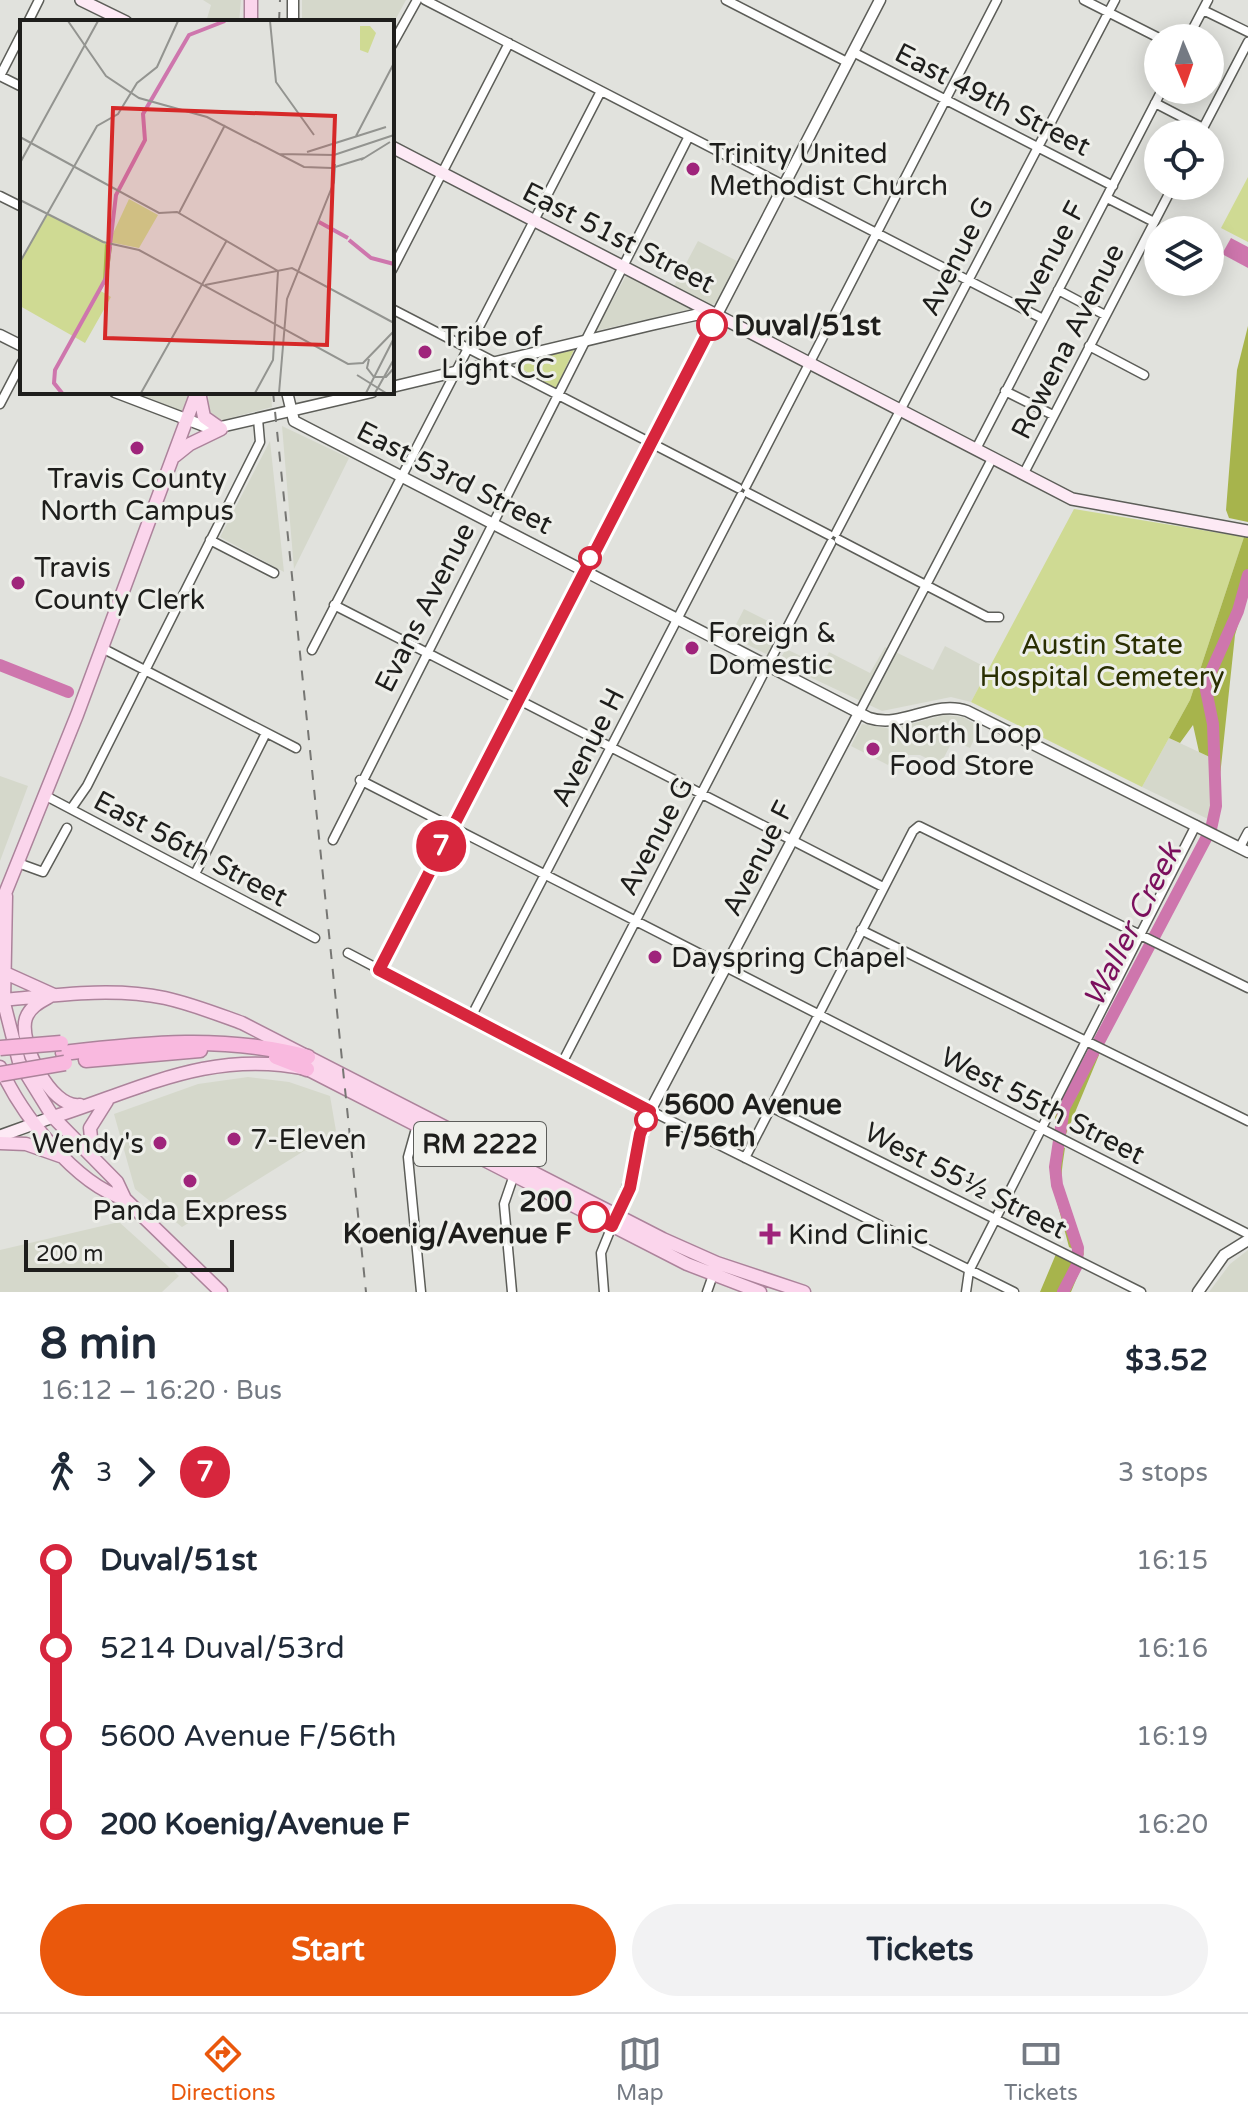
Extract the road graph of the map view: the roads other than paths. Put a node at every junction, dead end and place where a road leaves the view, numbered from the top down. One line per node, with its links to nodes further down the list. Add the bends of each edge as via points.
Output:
1 (39, 0): 13 (street)
2 (81, 0): 14 (main road)
3 (417, 0): 19 (street)
4 (425, 0): 21 (street)
5 (726, 0): 22 (street, East 49th Street)
6 (880, 0): 22 (street)
7 (997, 0): 26 (street, Avenue H)
8 (1084, 0): 12 (street)
9 (1115, 0): 12 (street, Avenue G)
10 (1208, 0): 11 (street)
11 (1203, 10): 15 (street); 17 (street)
12 (1109, 12): 16 (street); 32 (street, Avenue G)
13 (29, 20)
14 (122, 20)
15 (1196, 24)
16 (1144, 30)
17 (1248, 32)
18 (20, 37): 23 (street)
19 (394, 41)
20 (1248, 42): 30 (street)
21 (509, 43): 25 (street); 34 (street)
22 (850, 57): 26 (street, East 49th Street); 36 (street)
23 (0, 76): 24 (street)
24 (20, 86)
25 (601, 91): 31 (street); 41 (street)
26 (946, 99): 32 (street, East 49th Street); 42 (street, Avenue H)
27 (1154, 104): 35 (street, Avenue F)
28 (1157, 104): 29 (street)
29 (1183, 120)
30 (1207, 120)
31 (688, 138): 36 (street); 45 (street, Evans Avenue)
32 (1038, 145): 35 (street, East 49th Street); 46 (street, Avenue G)
33 (394, 148): 34 (main road, East 51st Street)
34 (442, 173): 41 (main road, East 51st Street); 44 (street)
35 (1113, 186): 38 (street, Avenue F)
36 (784, 187): 42 (street); 49 (street)
37 (0, 196): 39 (street)
38 (1107, 198): 40 (street); 47 (street, Avenue F)
39 (20, 206)
40 (1144, 217)
41 (532, 220): 45 (main road, East 51st Street); 56 (street)
42 (878, 234): 46 (street); 57 (street, Avenue H)
43 (1144, 241): 50 (street, Rowena Avenue)
44 (394, 266)
45 (624, 267): 49 (main road, East 51st Street); 53 (street, Evans Avenue)
46 (967, 281): 51 (street); 73 (street, Avenue G)
47 (1058, 290): 50 (street); 51 (street, Avenue F)
48 (394, 310): 56 (street)
49 (717, 315): 53 (street, via 695,315); 57 (main road, East 51st Street); 79 (street)
50 (1105, 315): 55 (street, Rowena Avenue)
51 (1043, 319): 63 (street, Avenue F)
52 (0, 335): 54 (street)
53 (584, 342): 58 (street); 70 (street, Evans Avenue)
54 (20, 345)
55 (1089, 346): 61 (street); 75 (street, Rowena Avenue)
56 (468, 348): 58 (street); 60 (street)
57 (810, 362): 73 (main road, East 51st Street); 85 (street, Avenue H)
58 (494, 363): 60 (street); 70 (street)
59 (20, 366): 72 (street)
60 (453, 373): 62 (street); 84 (street)
61 (1144, 375)
62 (394, 387)
63 (1005, 391): 75 (street); 80 (street, Avenue F)
64 (120, 394): 77 (street)
65 (197, 394): 77 (main road)
66 (198, 394): 78 (main road, via 204,417)
67 (287, 394): 74 (street)
68 (328, 394): 71 (street)
69 (363, 394): 71 (street)
70 (557, 396): 79 (street); 86 (street, Evans Avenue)
71 (323, 403): 74 (street)
72 (0, 404)
73 (901, 409): 80 (main road, East 51st Street); 88 (street, Avenue G)
74 (291, 411): 76 (street); 84 (street, East 53rd Street, via 294,421)
75 (1053, 415): 83 (street, Rowena Avenue)
76 (258, 419): 78 (street); 89 (street, via 260,442)
77 (187, 421): 78 (street); 82 (main road)
78 (221, 429): 82 (main road)
79 (652, 444): 85 (street); 90 (street)
80 (976, 449): 81 (main road, East 51st Street)
81 (993, 457): 83 (main road, East 51st Street); 92 (street, Avenue F)
82 (173, 458): 96 (main road)
83 (1024, 473): 87 (main road, East 51st Street, via 1079,501)
84 (400, 476): 86 (street, East 53rd Street); 93 (street)
85 (743, 491): 88 (street); 95 (street, Avenue H)
86 (492, 523): 90 (street, East 53rd Street); 98 (street, Evans Avenue)
87 (1248, 531)
88 (834, 538): 92 (street); 99 (street, Avenue G)
89 (210, 540): 91 (street); 100 (street)
90 (584, 571): 95 (street, East 53rd Street); 101 (street)
91 (274, 573)
92 (926, 586): 94 (street, via 987,617); 102 (street, Avenue F)
93 (334, 605): 97 (street); 98 (street)
94 (999, 617)
95 (677, 619): 99 (street, East 53rd Street); 104 (street, Avenue H)
96 (102, 648): 100 (street); 108 (main road)
97 (312, 650)
98 (425, 652): 101 (street); 106 (street, Evans Avenue)
99 (768, 666): 102 (street, East 53rd Street); 107 (street, Avenue G)
100 (145, 669): 103 (street); 109 (street)
101 (518, 699): 104 (street); 110 (street)
102 (859, 713): 112 (street, East 53rd Street, via 887,722 948,707 967,711); 115 (street, Avenue F)
103 (266, 733): 105 (street); 118 (street)
104 (612, 747): 107 (street); 119 (street, Avenue H)
105 (296, 748)
106 (360, 780): 110 (street, West 55th Street); 114 (street, Evans Avenue)
107 (703, 794): 115 (street); 122 (street, Avenue G)
108 (46, 796): 109 (street, East 56th Street); 117 (main road)
109 (75, 811): 118 (street, East 56th Street)
110 (451, 826): 119 (street, West 55th Street); 127 (street)
111 (67, 828): 117 (street, via 43,872)
112 (1205, 830): 116 (street); 125 (street)
113 (1248, 832): 116 (street)
114 (333, 840)
115 (793, 841): 120 (street); 128 (street, Avenue F)
116 (1244, 850)
117 (18, 863): 121 (main road)
118 (195, 874): 124 (street, East 56th Street)
119 (544, 875): 122 (street, West 55th Street); 134 (street, Avenue H)
120 (883, 887): 123 (street); 125 (street, via 919,826)
121 (3, 901): 129 (main road, via 8,922)
122 (636, 922): 128 (street, West 55th Street); 139 (street, Avenue G)
123 (861, 930): 133 (street); 135 (street)
124 (315, 938)
125 (1149, 938): 130 (street); 135 (street)
126 (348, 953): 127 (street)
127 (379, 970): 134 (street)
128 (726, 970): 133 (street, West 55th Street); 144 (street, Avenue F)
129 (3, 972): 131 (main road); 132 (main road)
130 (1248, 988)
131 (54, 995): 132 (main road); 138 (main road, via 162,998 250,1026); 142 (main road, via 32,1008 25,1023 37,1066 63,1104)
132 (2, 1000): 145 (main road, via 19,1062)
133 (817, 1016): 143 (street); 149 (street, West 55th Street)
134 (471, 1017): 139 (street)
135 (1094, 1044): 146 (street); 149 (street)
136 (0, 1048): 137 (highway, bridge)
137 (63, 1053): 138 (highway, RM 2222, via 210,1049); 138 (highway, RM 2222, via 152,1042 243,1044); 140 (highway, RM 2222); 141 (highway, RM 2222, bridge)
138 (307, 1063): 142 (main road, via 206,1066); 148 (main road, RM 2222); 158 (main road, RM 2222)
139 (561, 1065): 144 (street)
140 (0, 1066): 147 (main road)
141 (0, 1074)
142 (110, 1098): 145 (main road); 154 (main road, via 90,1128)
143 (771, 1107): 153 (street); 157 (street, West 55½ Street)
144 (650, 1111): 153 (street); 158 (street, Avenue F, via 630,1188)
145 (53, 1117): 147 (main road); 154 (main road)
146 (1248, 1121)
147 (33, 1124): 150 (main road); 152 (main road)
148 (417, 1125): 155 (main road, RM 2222); 164 (street, via 408,1157)
149 (1041, 1129): 157 (street); 159 (street, West 55th Street)
150 (0, 1136)
151 (0, 1143): 152 (main road, via 26,1144)
152 (67, 1158): 156 (main road, via 107,1194)
153 (745, 1158): 162 (street)
154 (94, 1160): 156 (main road, via 117,1182)
155 (514, 1175): 158 (main road, RM 2222); 165 (street, via 504,1204)
156 (125, 1199): 163 (main road)
157 (995, 1220): 162 (street); 172 (street, West 55½ Street)
158 (614, 1221): 161 (main road, RM 2222); 166 (street, Avenue F, via 601,1253)
159 (1248, 1234)
160 (1248, 1240): 173 (street, via 1224,1255)
161 (715, 1269): 167 (street); 168 (main road, RM 2222); 169 (main road, RM 2222)
162 (969, 1271): 170 (street); 171 (street)
163 (221, 1292)
164 (421, 1292)
165 (512, 1292)
166 (604, 1292)
167 (707, 1292)
168 (760, 1292)
169 (804, 1292)
170 (966, 1292)
171 (1014, 1292)
172 (1141, 1292)
173 (1198, 1292)

